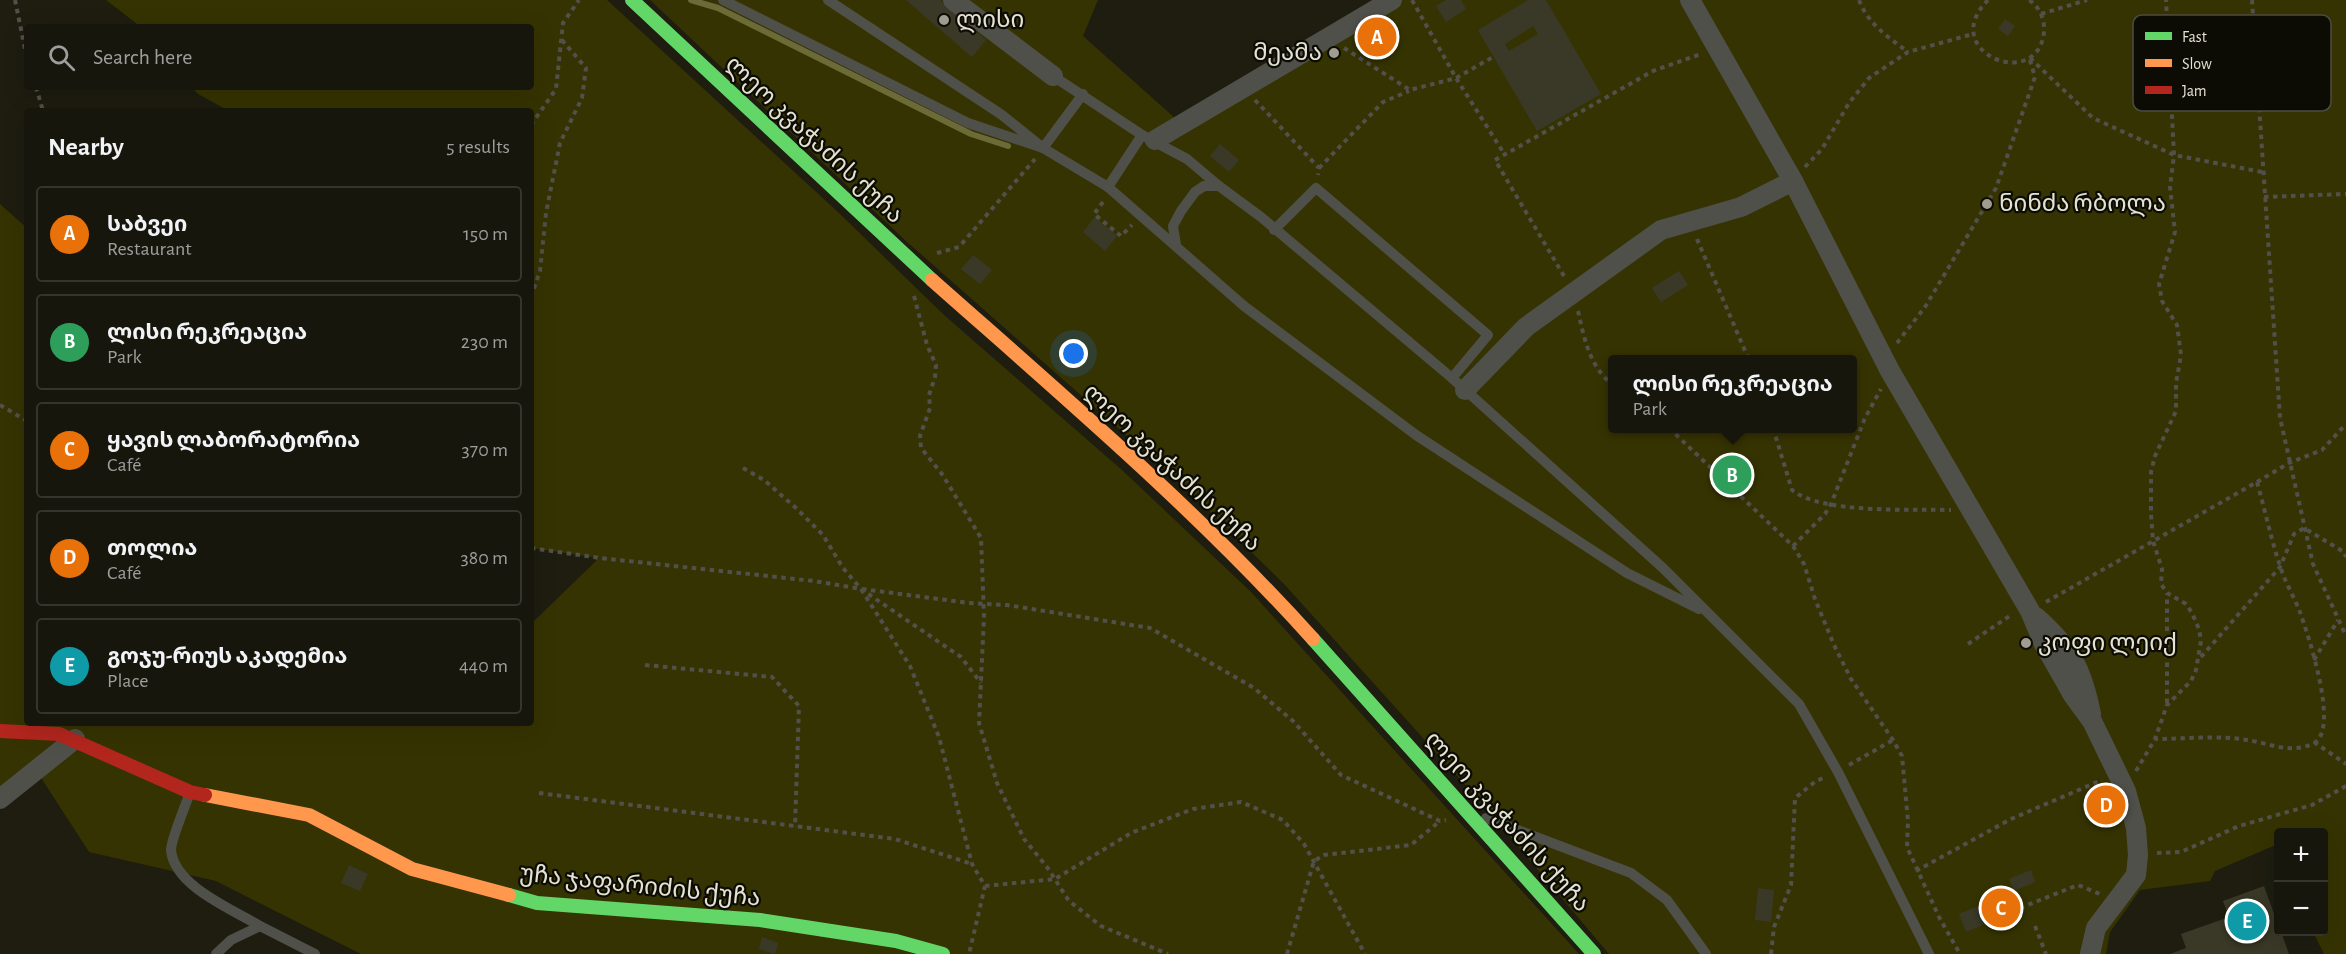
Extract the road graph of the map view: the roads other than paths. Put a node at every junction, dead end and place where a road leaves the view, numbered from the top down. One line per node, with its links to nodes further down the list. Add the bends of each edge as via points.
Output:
1 (632, 0): 22 (main road, ლეო კვაჭაძის ქუჩა, via 906,257 1175,497 1299,623)
2 (723, 0): 10 (lane, via 968,123)
3 (828, 0): 10 (lane, via 1002,115)
4 (953, 0): 7 (street)
5 (1392, 0): 9 (street, via 1244,88)
6 (1690, 0): 11 (street)
7 (1053, 76): 8 (lane)
8 (1083, 94): 9 (lane); 10 (lane)
9 (1149, 137): 12 (lane, via 1187,159); 13 (lane)
10 (1043, 148): 13 (lane)
11 (1793, 181): 16 (street, via 1741,207 1661,230 1527,327); 30 (street, via 1888,364 2028,608 2073,695 2092,720 2121,782 2136,828 2136,875 2096,928)
12 (1219, 186): 14 (lane); 15 (lane, via 1204,186 1180,211 1173,226)
13 (1108, 187): 15 (lane)
14 (1274, 230): 16 (lane); 16 (lane, via 1316,188 1488,335)
15 (1176, 245): 17 (lane, via 1244,306 1416,435 1628,573)
16 (1459, 384): 17 (lane, via 1663,568)
17 (1708, 614): 29 (lane, via 1799,704 1838,772)
18 (0, 731): 19 (main road, უჩა ჯაფარიძის ქუჩა, via 59,734)
19 (75, 740): 20 (main road, უჩა ჯაფარიძის ქუჩა); 21 (street)
20 (190, 792): 23 (lane, via 171,848 175,866 192,886); 26 (main road, უჩა ჯაფარიძის ქუჩა, via 309,815 412,869 537,903 760,920 896,941)
21 (0, 799)
22 (1470, 813): 27 (main road, ლეო კვაჭაძის ქუჩა); 28 (lane, via 1631,873 1667,900)
23 (260, 926): 24 (lane, via 231,940); 25 (lane)
24 (216, 954)
25 (315, 954)
26 (943, 954)
27 (1594, 954)
28 (1706, 954)
29 (1929, 954)
30 (2090, 954)

